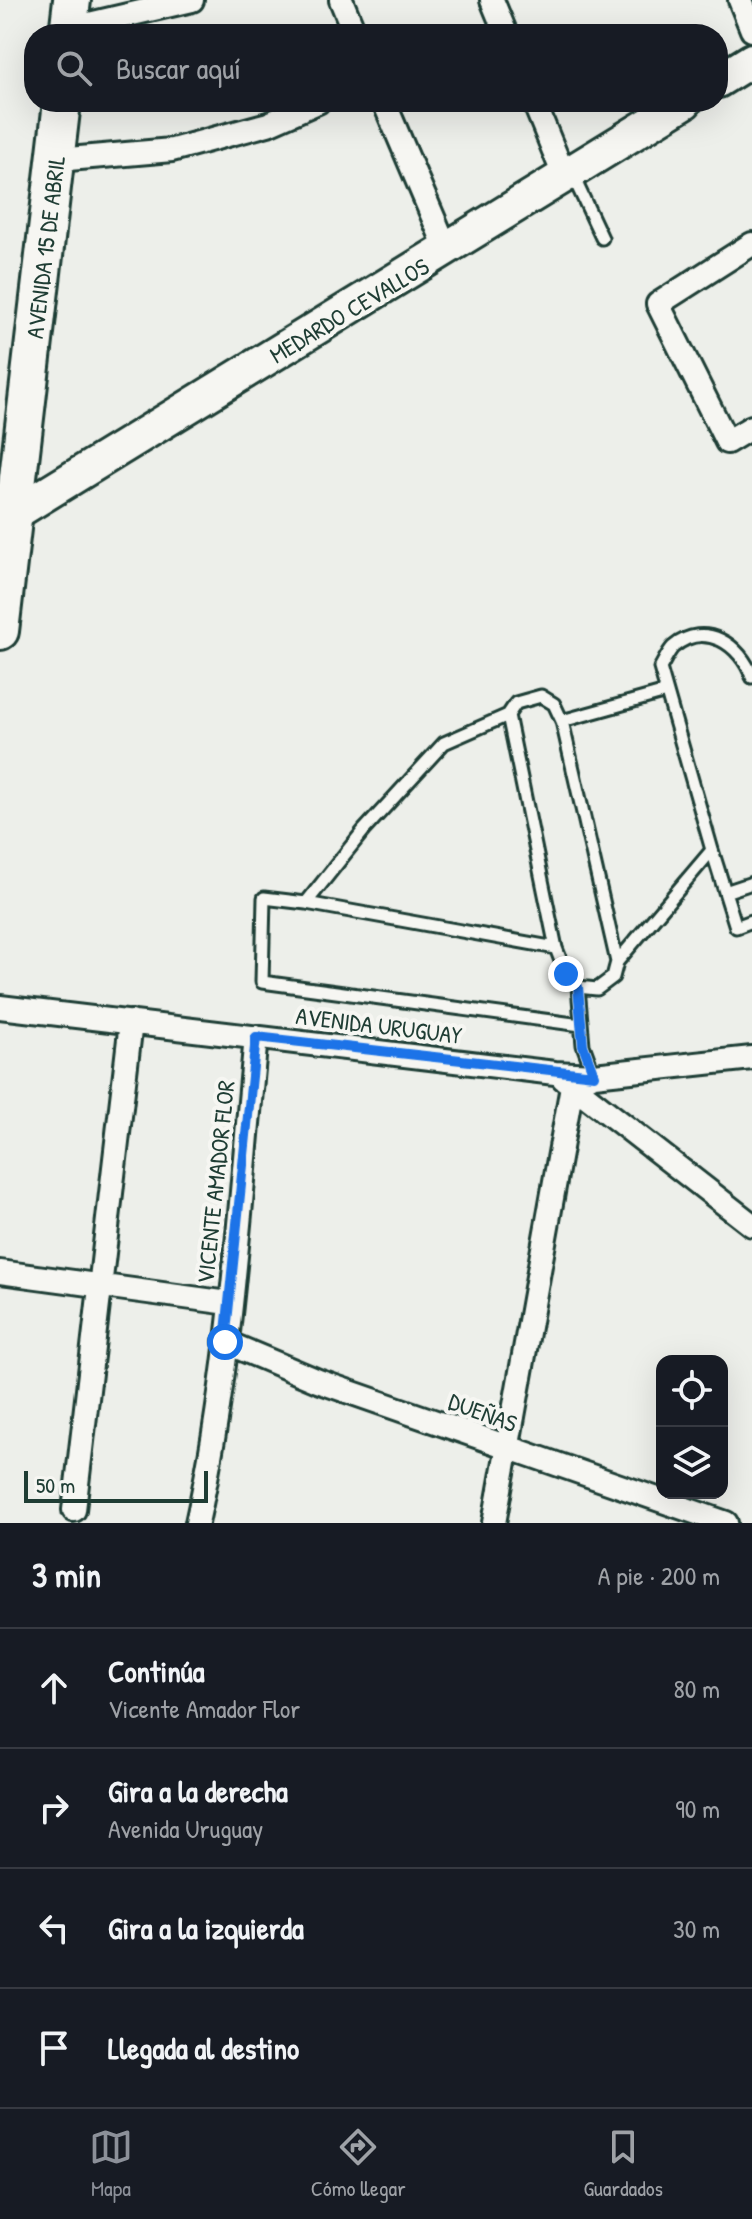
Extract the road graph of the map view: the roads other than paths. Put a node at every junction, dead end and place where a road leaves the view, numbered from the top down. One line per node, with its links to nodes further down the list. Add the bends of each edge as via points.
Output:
1 (192, 0): 5 (street)
2 (341, 0): 6 (street)
3 (492, 0): 7 (street)
4 (740, 0): 8 (street)
5 (69, 21)
6 (351, 24)
7 (502, 24)
8 (752, 30)
9 (752, 60): 10 (street)
10 (728, 75)
11 (61, 112): 16 (main road, AVENIDA 15 DE ABRIL)
12 (295, 112): 16 (street, via 172,150)
13 (388, 112): 20 (street)
14 (539, 112): 17 (street)
15 (669, 112): 17 (street, MEDARDO CEVALLOS)
16 (57, 160): 22 (main road, AVENIDA 15 DE ABRIL)
17 (568, 176): 18 (lane); 20 (street, MEDARDO CEVALLOS)
18 (602, 238)
19 (752, 244): 21 (street, via 658,304 727,442)
20 (447, 250): 22 (street, MEDARDO CEVALLOS)
21 (752, 427)
22 (7, 530): 23 (main road, AVENIDA 15 DE ABRIL)
23 (0, 631)
24 (752, 677): 25 (lane, via 733,645 716,636 695,636 673,647 660,668)
25 (666, 692): 27 (lane); 28 (lane)
26 (508, 715): 27 (lane, via 516,703 541,696 554,704); 31 (lane, via 444,743); 33 (lane)
27 (562, 721): 34 (lane)
28 (712, 850): 30 (lane); 34 (lane)
29 (752, 883): 30 (lane)
30 (725, 892): 32 (lane, via 736,927)
31 (306, 903): 33 (lane); 38 (lane, via 264,898 262,982)
32 (752, 921)
33 (556, 948): 35 (lane, via 566,974)
34 (617, 962): 35 (lane, via 613,977 597,989)
35 (578, 987): 38 (lane)
36 (0, 1007): 37 (street, AVENIDA URUGUAY)
37 (131, 1022): 39 (street, AVENIDA URUGUAY); 45 (street)
38 (581, 1025): 41 (lane)
39 (256, 1037): 42 (street, AVENIDA URUGUAY); 46 (street, VICENTE AMADOR FLOR)
40 (752, 1058): 41 (street)
41 (594, 1075): 42 (street)
42 (564, 1079): 43 (street); 48 (street)
43 (752, 1225)
44 (0, 1272): 45 (street)
45 (100, 1285): 46 (street); 49 (street)
46 (229, 1303): 47 (street, VICENTE AMADOR FLOR)
47 (225, 1342): 48 (street, DUEÑAS); 50 (street, VICENTE AMADOR FLOR)
48 (508, 1449): 51 (street); 52 (street, DUEÑAS)
49 (74, 1510)
50 (197, 1523)
51 (494, 1523)
52 (726, 1523)

